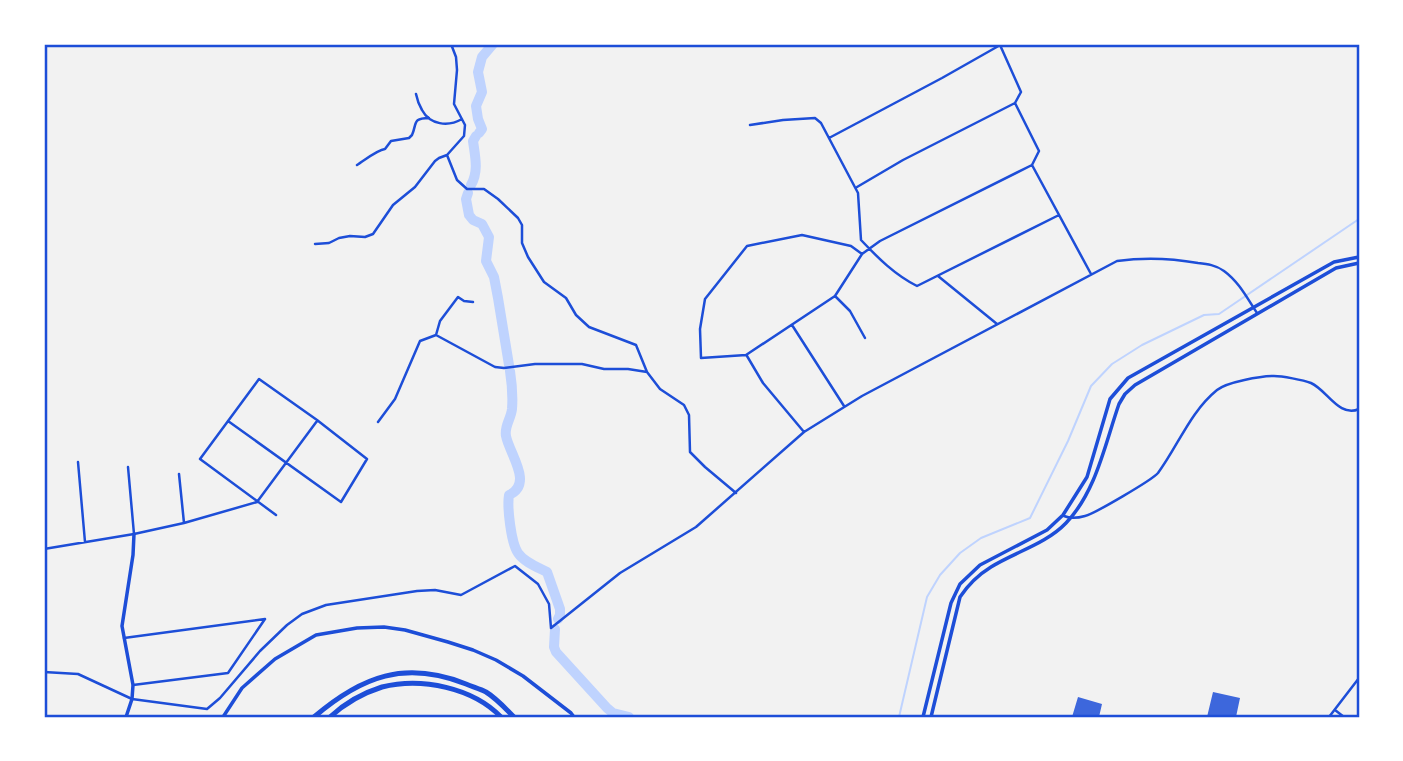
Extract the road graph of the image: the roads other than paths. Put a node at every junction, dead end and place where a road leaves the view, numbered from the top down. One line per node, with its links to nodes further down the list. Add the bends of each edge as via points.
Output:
1 (452, 44): 6 (street, via 457,70 454,104)
2 (1001, 44): 4 (street, via 1021,92); 8 (street)
3 (416, 94): 5 (street)
4 (1015, 103): 11 (street, via 1039,151); 12 (street)
5 (429, 118): 6 (street, via 439,124); 10 (street, via 420,118 409,138 391,141)
6 (462, 119): 9 (street, via 464,136)
7 (750, 125): 8 (street, via 815,118)
8 (829, 138): 12 (street)
9 (447, 155): 14 (street, via 435,161 393,205 373,234); 30 (street, via 457,180 467,189 484,189 518,218 522,243 544,282 566,298 589,327 636,345)
10 (357, 165)
11 (1032, 165): 13 (street); 15 (street)
12 (856, 188): 15 (street, via 861,240)
13 (1059, 215): 19 (street); 20 (street)
14 (315, 244)
15 (869, 248): 16 (street); 20 (street, via 902,279 917,286)
16 (862, 254): 21 (street); 29 (street, via 851,246 802,235 747,246 705,299 700,329 701,358)
17 (1359, 257): 23 (main road, via 1334,262)
18 (1359, 263): 24 (main road, via 1336,268)
19 (1091, 274): 23 (street, via 1117,261 1172,258 1225,272); 25 (street)
20 (938, 276): 25 (street)
21 (835, 296): 26 (street); 28 (street)
22 (473, 302): 27 (street, via 458,297 440,321)
23 (1252, 305): 24 (street); 44 (main road, via 1123,383 1110,400 1087,477)
24 (1257, 313): 45 (main road, via 1125,394 1094,476)
25 (997, 324): 31 (street)
26 (792, 325): 29 (street); 31 (street)
27 (436, 335): 30 (street, via 504,369 582,364); 35 (street, via 420,341 395,399)
28 (865, 338)
29 (746, 355): 36 (street)
30 (647, 372): 41 (street, via 660,389 684,405 689,415 690,452)
31 (844, 407): 36 (street)
32 (1359, 410): 45 (street, via 1341,408 1311,383 1274,376 1219,388 1185,428 1156,475 1087,516)
33 (317, 420): 34 (street, via 259,379); 38 (street); 38 (street, via 367,459 341,502)
34 (229, 421): 38 (street); 42 (street, via 200,459)
35 (378, 422)
36 (804, 432): 41 (street)
37 (78, 462): 48 (street)
38 (286, 463): 42 (street)
39 (128, 467): 47 (street)
40 (178, 474): 46 (street)
41 (736, 493): 54 (street, via 696,527 620,573 551,628 549,604 538,584 515,566 461,595 417,591 326,605 302,614 260,651 207,709)
42 (257, 502): 43 (street); 46 (street)
43 (276, 515)
44 (1063, 515): 45 (street); 63 (main road, via 1047,530 980,565 960,584 951,603)
45 (1070, 518): 64 (main road, via 1042,541 990,567 960,597)
46 (184, 523): 47 (street)
47 (134, 534): 48 (street); 50 (main road)
48 (85, 542): 49 (street)
49 (44, 549)
50 (124, 638): 53 (main road); 53 (street, via 265,619 228,673)
51 (44, 672): 54 (street, via 78,674)
52 (1359, 678): 55 (street)
53 (133, 685): 54 (main road)
54 (132, 699): 56 (main road)
55 (1335, 710): 65 (street); 66 (street)
56 (126, 717)
57 (223, 717): 62 (main road, via 242,688 275,659 316,635 384,627 438,639 496,660)
58 (314, 717): 61 (highway, via 359,685 418,672 487,692)
59 (330, 717): 60 (highway, via 382,688 405,684 450,688 470,695)
60 (501, 717)
61 (514, 717)
62 (575, 717)
63 (923, 717)
64 (931, 717)
65 (1329, 717)
66 (1344, 717)

